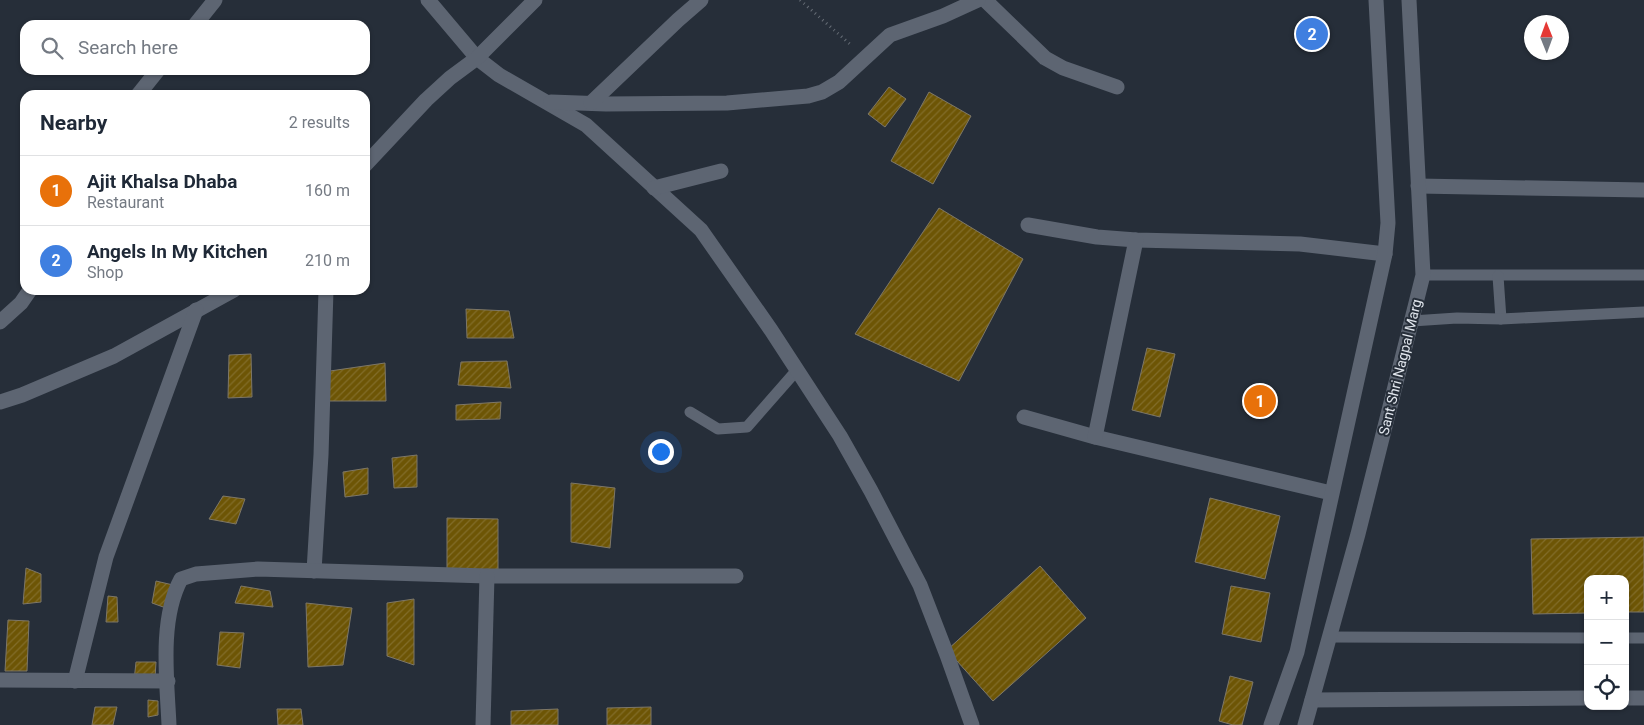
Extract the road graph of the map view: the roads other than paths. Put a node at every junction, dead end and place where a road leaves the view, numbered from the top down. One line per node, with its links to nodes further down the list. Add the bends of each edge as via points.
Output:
1 (215, 0): 9 (street)
2 (428, 0): 10 (street)
3 (535, 0): 10 (street)
4 (701, 0): 15 (street)
5 (978, 0): 15 (street, via 890,35 839,82 808,96 727,103)
6 (985, 0): 12 (street, via 1045,58 1063,68)
7 (1376, 0): 23 (street, via 1388,222)
8 (1409, 0): 18 (street, Sant Shri Nagpal Marg)
9 (199, 20)
10 (477, 58): 14 (street); 16 (street, via 426,100)
11 (154, 75): 13 (street)
12 (1117, 86)
13 (142, 90)
14 (544, 102): 15 (street); 19 (street, via 586,125)
15 (591, 103)
16 (370, 160)
17 (721, 171): 19 (street)
18 (1418, 186): 20 (street); 24 (street, Sant Shri Nagpal Marg)
19 (654, 188): 35 (street, via 700,230)
20 (1644, 190)
21 (1028, 225): 22 (street, via 1089,236)
22 (1136, 240): 23 (street, via 1300,244); 39 (street)
23 (1385, 254): 40 (street)
24 (1423, 275): 26 (lane); 33 (street, Sant Shri Nagpal Marg)
25 (1644, 275): 26 (lane)
26 (1498, 276): 32 (lane)
27 (27, 295): 34 (street)
28 (224, 295): 30 (street)
29 (326, 295): 41 (street, via 322,455)
30 (196, 310): 36 (street, via 114,356); 49 (street, via 106,557)
31 (1644, 312): 32 (lane)
32 (1501, 319): 33 (lane)
33 (1412, 321): 44 (street, Sant Shri Nagpal Marg)
34 (0, 322)
35 (797, 370): 37 (lane, via 747,427 718,429); 57 (street, via 840,436 920,585)
36 (0, 402)
37 (690, 412)
38 (1024, 417): 39 (street)
39 (1095, 437): 40 (street)
40 (1331, 493): 58 (street, via 1297,652)
41 (314, 571): 42 (street); 50 (street, via 258,568 196,574 181,579 174,592 167,621)
42 (488, 576): 43 (street); 56 (street)
43 (736, 576)
44 (1330, 637): 45 (lane); 54 (street, Sant Shri Nagpal Marg)
45 (1584, 638)
46 (1629, 638): 47 (lane)
47 (1644, 638)
48 (0, 680): 49 (street)
49 (75, 681): 50 (street)
50 (168, 682): 55 (street)
51 (1584, 698): 54 (street)
52 (1629, 698): 53 (street)
53 (1644, 698)
54 (1312, 700): 59 (street, Sant Shri Nagpal Marg)
55 (169, 725)
56 (483, 725)
57 (972, 725)
58 (1271, 725)
59 (1304, 725)

